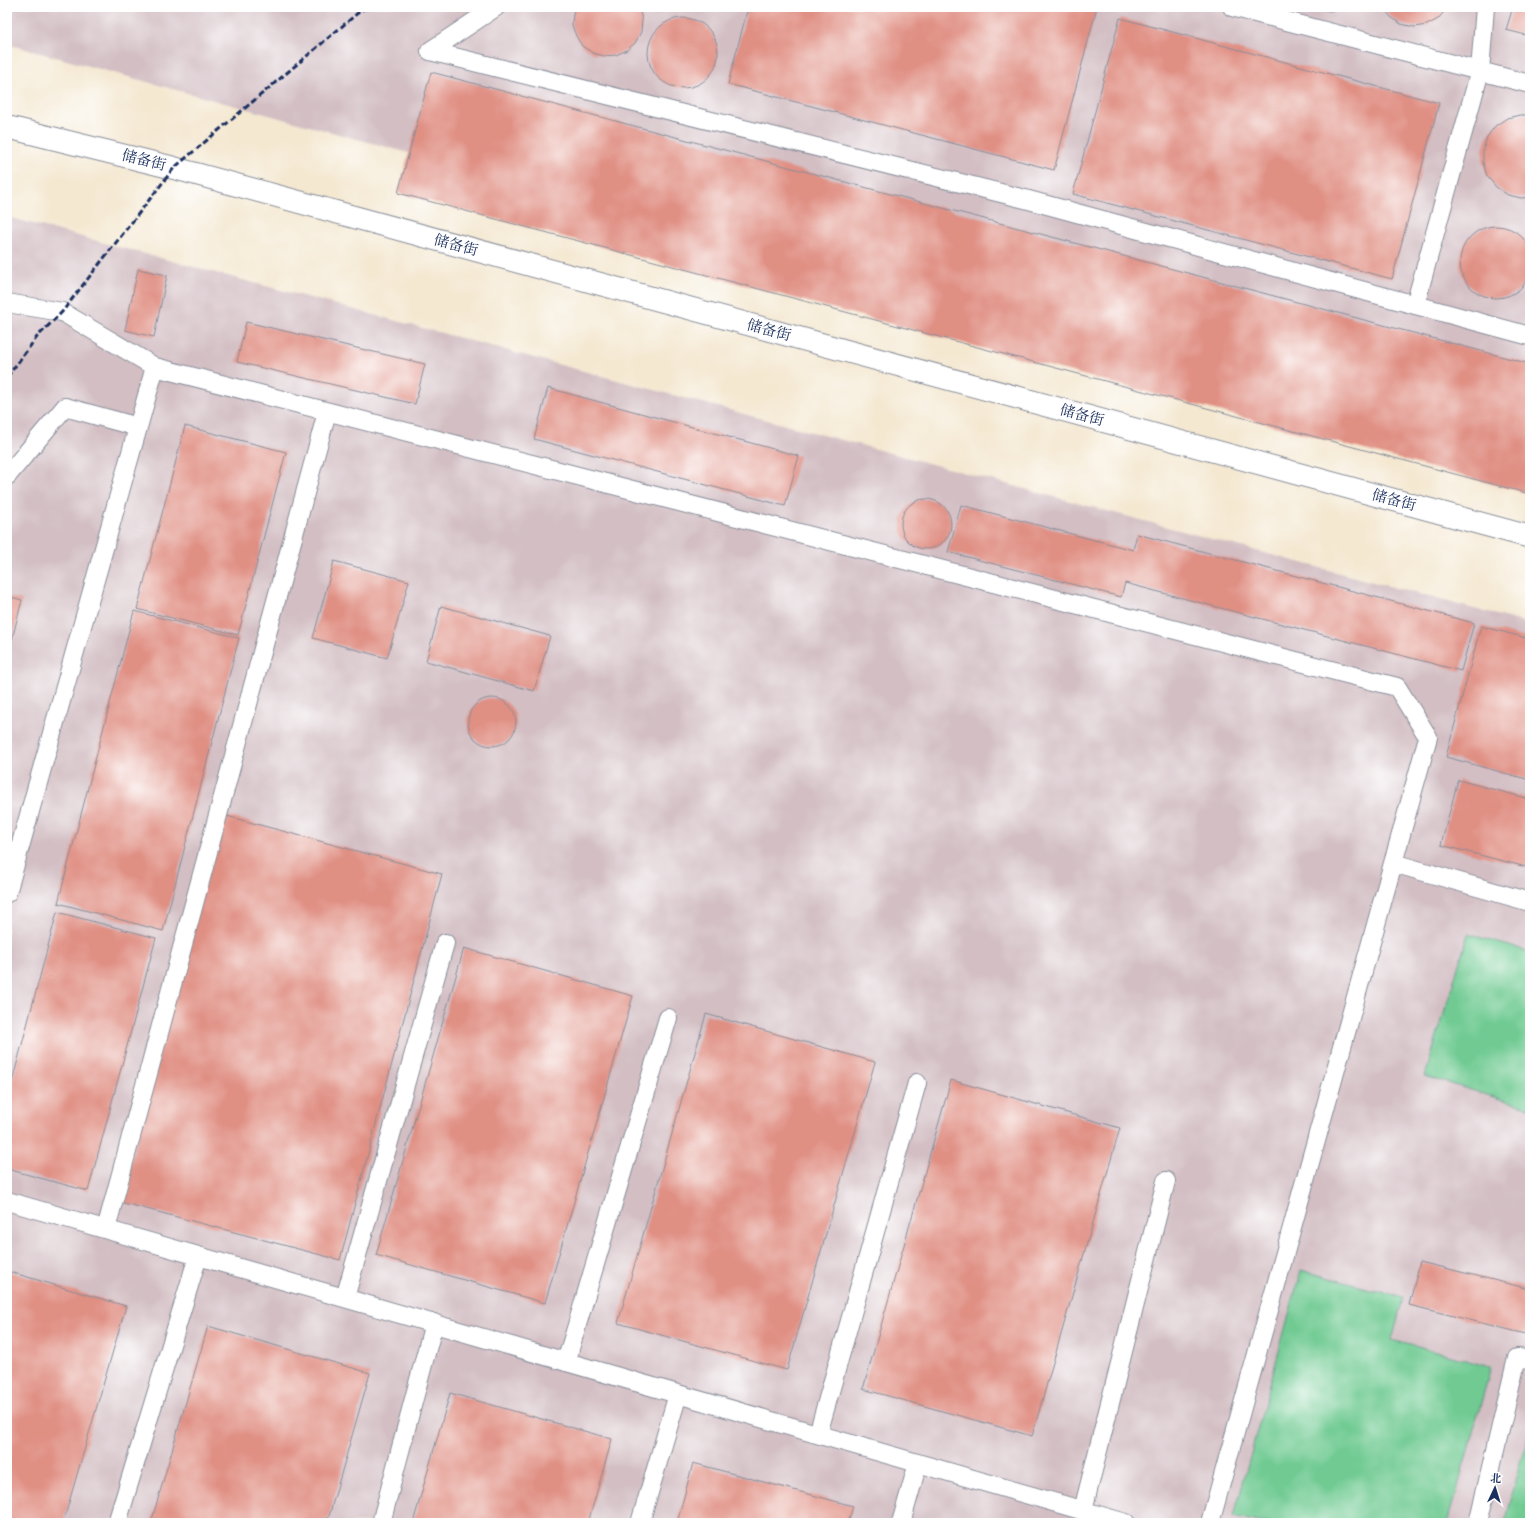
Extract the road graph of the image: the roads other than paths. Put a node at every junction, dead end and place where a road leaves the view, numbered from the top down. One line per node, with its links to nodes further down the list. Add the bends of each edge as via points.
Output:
1 (496, 7): 8 (lane, via 430,50 1026,199)
2 (1232, 7): 4 (lane)
3 (1484, 7): 4 (lane)
4 (1480, 71): 5 (lane); 8 (lane)
5 (1530, 84)
6 (7, 126): 14 (street, 储备街, via 174,168)
7 (7, 303): 10 (lane, via 62,312)
8 (1415, 305): 9 (lane)
9 (1530, 336)
10 (155, 367): 11 (lane); 12 (lane)
11 (327, 412): 15 (lane, via 1397,687 1428,737); 23 (lane)
12 (138, 427): 13 (lane, via 66,407); 16 (lane)
13 (7, 476)
14 (1530, 537)
15 (1394, 863): 17 (lane); 38 (lane)
16 (7, 892)
17 (1530, 902)
18 (445, 943): 25 (lane)
19 (668, 1018): 28 (lane)
20 (917, 1083): 30 (lane)
21 (1166, 1181): 32 (lane)
22 (7, 1201): 23 (lane)
23 (106, 1229): 24 (lane)
24 (198, 1256): 25 (lane); 33 (lane)
25 (345, 1298): 26 (lane)
26 (434, 1324): 28 (lane); 34 (lane)
27 (1530, 1360): 39 (lane, via 1517,1358)
28 (566, 1362): 29 (lane)
29 (678, 1394): 30 (lane); 35 (lane)
30 (818, 1434): 31 (lane)
31 (918, 1463): 32 (lane); 36 (lane)
32 (1083, 1510): 37 (lane)
33 (117, 1523)
34 (382, 1523)
35 (640, 1523)
36 (901, 1523)
37 (1126, 1523)
38 (1210, 1523)
39 (1478, 1523)

